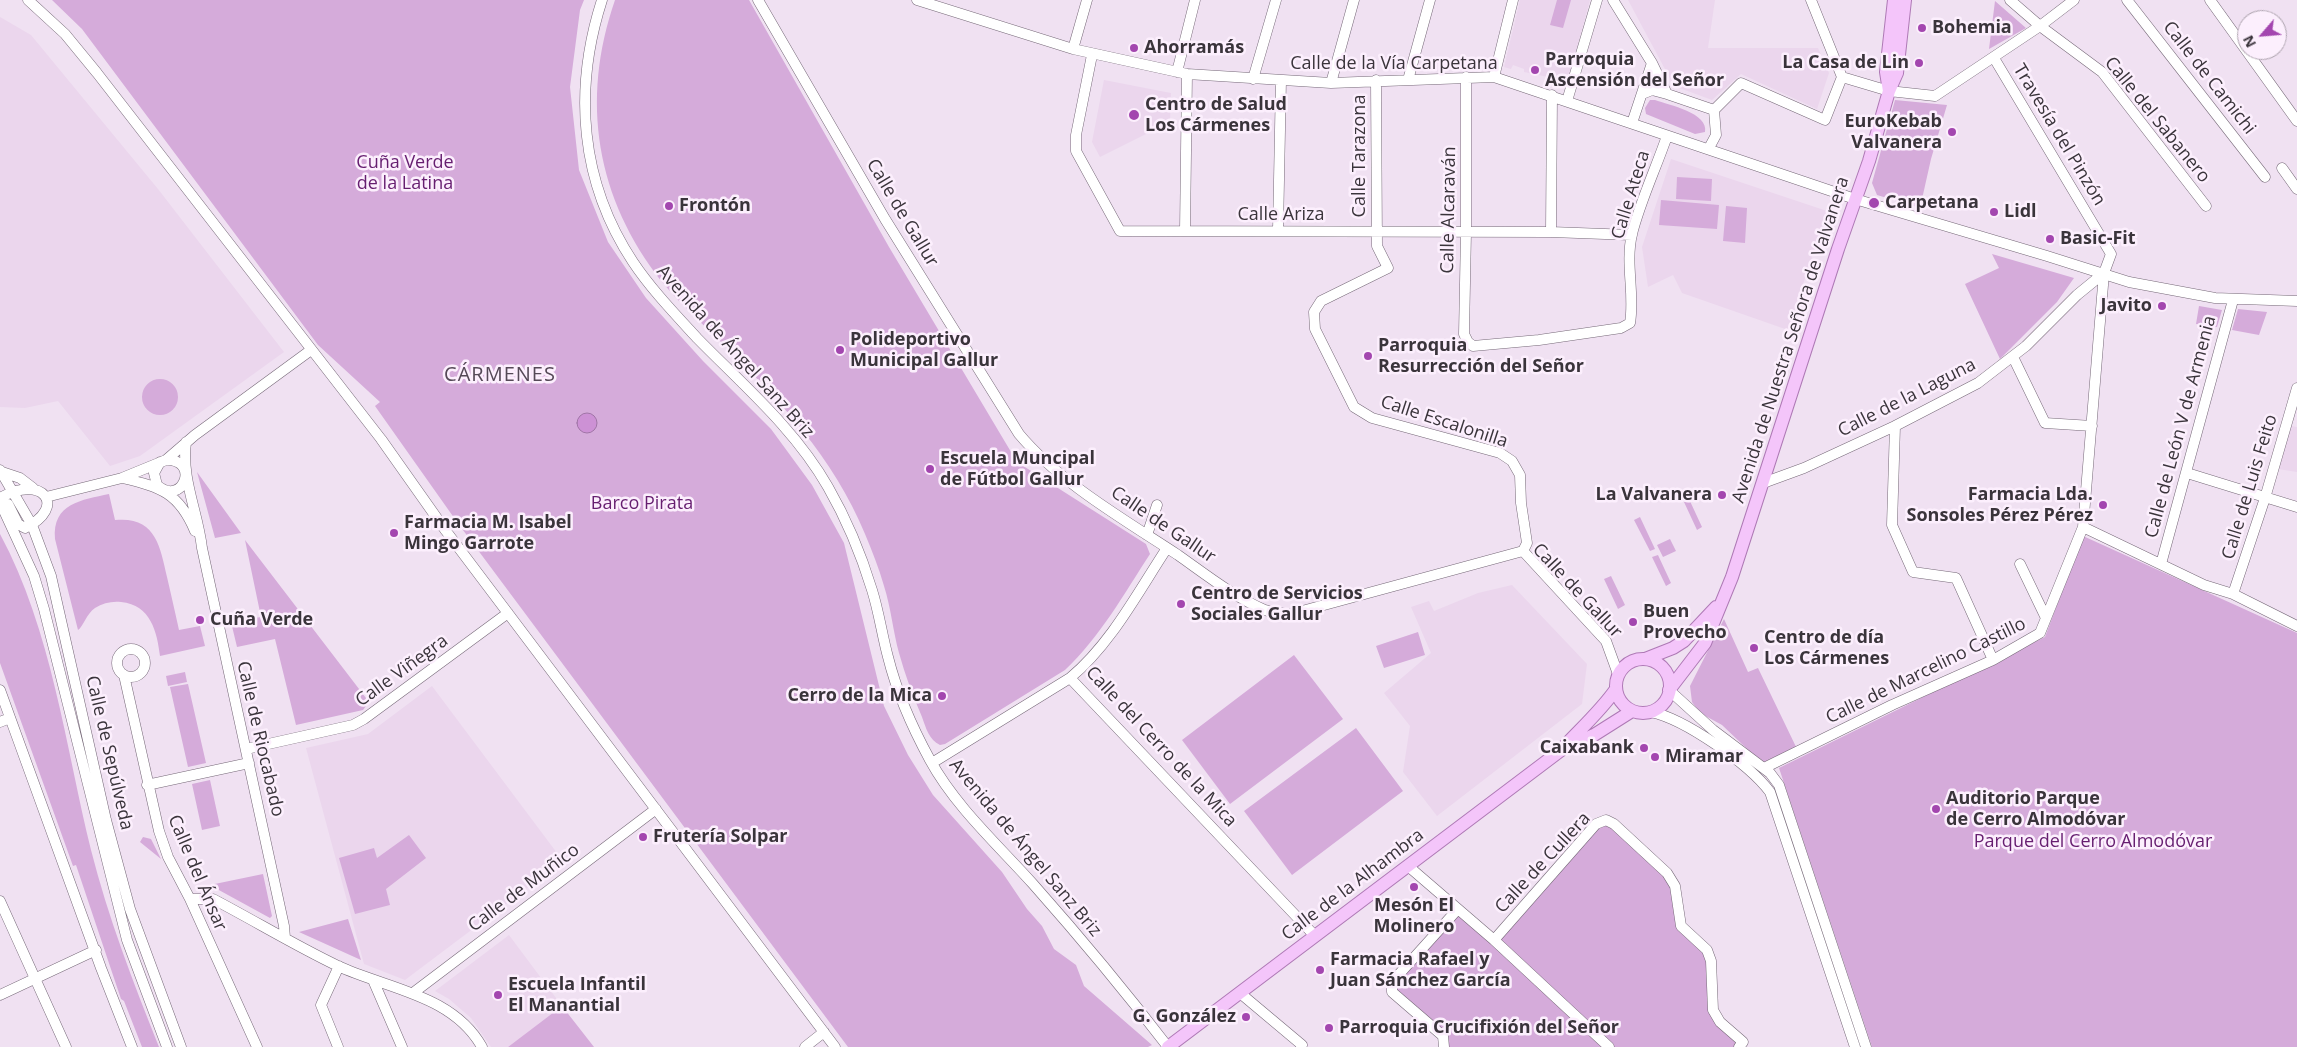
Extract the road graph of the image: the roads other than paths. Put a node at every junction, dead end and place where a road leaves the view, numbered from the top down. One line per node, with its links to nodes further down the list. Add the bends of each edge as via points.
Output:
1 (28, 0): 59 (street, via 65,34 98,72)
2 (602, 0): 106 (street, Avenida de Ángel Sanz Briz, via 588,58 584,125 590,160 618,236 645,278 697,337 785,427 826,484 855,538 896,684 910,722)
3 (758, 0): 81 (street, Calle de Gallur, via 885,219 1019,434 1035,453)
4 (917, 0): 21 (street, Calle de la Vía Carpetana)
5 (1087, 0): 21 (street)
6 (1195, 0): 25 (street)
7 (1276, 0): 29 (street)
8 (1354, 0): 33 (street)
9 (1430, 0): 32 (street)
10 (1513, 0): 27 (street)
11 (1597, 0): 38 (street)
12 (1613, 0): 24 (street)
13 (1810, 0): 28 (street)
14 (1894, 0): 34 (main road, Avenida de Nuestra Señora de Valvanera, via 1886,72)
15 (1905, 0): 34 (main road, Avenida de Nuestra Señora de Valvanera, via 1897,73)
16 (2010, 0): 20 (street, Calle del Sabanero)
17 (2074, 0): 20 (street)
18 (2127, 0): 45 (street, Calle de Camichi)
19 (2210, 0): 40 (street)
20 (2040, 26): 23 (street); 48 (street, Calle del Sabanero, via 2102,72)
21 (1073, 50): 22 (street, Calle de la Vía Carpetana)
22 (1092, 55): 25 (street, Calle de la Vía Carpetana); 50 (street, Calle Ariza, via 1076,135 1076,151 1120,231)
23 (1994, 58): 34 (street, via 1936,96); 55 (street, Travesía del Pinzón, via 2111,254)
24 (1652, 63): 35 (street); 36 (street)
25 (1182, 73): 29 (street, Calle de la Vía Carpetana); 50 (street)
26 (1466, 77): 27 (street, Calle de la Vía Carpetana); 32 (street, Calle de la Vía Carpetana); 52 (street, Calle Alcaraván)
27 (1494, 77): 37 (street, Calle de la Vía Carpetana)
28 (1842, 77): 34 (street); 39 (street, via 1825,120 1740,83)
29 (1253, 79): 30 (street, Calle de la Vía Carpetana)
30 (1281, 80): 33 (street, Calle de la Vía Carpetana); 49 (street)
31 (1376, 80): 32 (street, Calle de la Vía Carpetana); 33 (street, Calle de la Vía Carpetana); 51 (street, Calle Tarazona)
32 (1408, 80)
33 (1331, 83)
34 (1890, 91): 47 (main road, Avenida de Nuestra Señora de Valvanera, via 1870,162)
35 (1642, 94): 36 (street, via 1652,90); 41 (street)
36 (1667, 94): 39 (street)
37 (1552, 95): 38 (street, Calle de la Vía Carpetana); 53 (street)
38 (1568, 101): 41 (street, Calle de la Vía Carpetana)
39 (1714, 110): 43 (street, via 1716,134)
40 (2297, 121)
41 (1632, 122): 42 (street, Calle de la Vía Carpetana)
42 (1667, 136): 43 (street, Calle de la Vía Carpetana); 54 (street, Calle Ateca)
43 (1709, 148): 47 (street, Calle de la Vía Carpetana)
44 (2282, 168): 46 (street)
45 (2265, 177)
46 (2297, 189)
47 (1855, 199): 55 (street, Calle de la Vía Carpetana); 70 (main road, Avenida de Nuestra Señora de Valvanera)
48 (2206, 206)
49 (1278, 230): 50 (street, Calle Ariza); 51 (street, Calle Ariza)
50 (1185, 231)
51 (1377, 232): 52 (street, Calle Ariza); 84 (street, Calle Escalonilla, via 1377,246 1388,268 1321,301 1314,312 1315,329 1354,407 1372,418 1500,453 1512,461 1520,475 1527,543)
52 (1466, 232): 53 (street, Calle Ariza); 58 (street, Calle Alcaraván, via 1464,334 1468,342 1481,346 1540,340 1621,328)
53 (1551, 232): 54 (street, Calle Ariza)
54 (1632, 235): 58 (street, Calle Ateca, via 1628,274)
55 (2104, 273): 56 (street, Calle de la Vía Carpetana, via 2129,282); 60 (street, Calle de la Laguna); 63 (street, Calle de Marcelino Castillo)
56 (2233, 300): 57 (street, Calle de la Vía Carpetana); 67 (street, Calle de León V de Armenia)
57 (2297, 301)
58 (1630, 323)
59 (311, 350): 64 (street); 89 (street, via 381,439)
60 (2013, 357): 62 (street, Calle de la Laguna, via 1978,382); 63 (street, via 2045,423)
61 (2297, 388): 75 (street, Calle de Luis Feito)
62 (1895, 426): 70 (street, Calle de la Laguna); 93 (street, via 1892,525 1913,572 1956,578)
63 (2092, 426): 80 (street, Calle de Marcelino Castillo)
64 (186, 442): 65 (street); 68 (street, Calle de Riocabado)
65 (163, 461): 68 (street, via 181,464); 69 (street); 72 (street, via 154,473 154,480)
66 (1, 471): 71 (street, via 20,478); 73 (street, Calle de Sepúlveda)
67 (2187, 473): 75 (street); 86 (street, Calle de León V de Armenia)
68 (186, 474): 72 (street, via 180,488 171,492); 82 (street, Calle de Riocabado)
69 (122, 478): 72 (street, Calle de Riocabado); 74 (street)
70 (1763, 483): 88 (main road, Avenida de Nuestra Señora de Valvanera)
71 (33, 488): 73 (street); 74 (street)
72 (162, 490): 82 (street, Calle de Riocabado, via 186,511)
73 (13, 491): 76 (street); 79 (street, Calle de Sepúlveda)
74 (46, 497): 79 (street, via 45,514)
75 (2265, 498): 78 (street); 87 (street, Calle de Luis Feito)
76 (0, 500): 79 (street, via 7,503 22,527); 127 (street, Calle de Sepúlveda, via 34,576 126,940)
77 (1157, 505): 81 (street)
78 (2297, 507)
79 (32, 525): 128 (street, Calle de Sepúlveda, via 58,601 106,820 130,909)
80 (2083, 526): 86 (street); 90 (street, Calle de Marcelino Castillo)
81 (1147, 535): 83 (street, Calle de Gallur)
82 (202, 548): 103 (street, Calle de Riocabado)
83 (1167, 548): 84 (street, Calle de Gallur, via 1265,610 1291,614); 96 (street, Calle del Cerro de la Mica, via 1101,648)
84 (1524, 552): 94 (street, Calle de Gallur, via 1606,641)
85 (2020, 564): 90 (street)
86 (2161, 564): 87 (street, via 2204,585)
87 (2233, 594): 91 (street)
88 (1723, 599): 92 (main road, Avenida de Nuestra Señora de Valvanera, via 1684,641); 99 (main road, Avenida de Nuestra Señora de Valvanera, via 1705,643)
89 (508, 613): 103 (street, Calle Viñegra, via 353,725); 109 (street)
90 (2046, 618): 93 (street, Calle de Marcelino Castillo, via 2040,633)
91 (2297, 626)
92 (1645, 659): 94 (main road, via 1631,661); 99 (main road, via 1664,669 1669,679)
93 (1993, 660): 107 (street, Calle de Marcelino Castillo)
94 (1618, 674): 97 (main road)
95 (124, 675): 108 (street, Calle del Ánsar)
96 (1070, 678): 106 (street); 114 (street, Calle del Cerro de la Mica)
97 (1616, 689): 100 (main road, via 1621,702); 104 (main road, Calle de la Alhambra)
98 (0, 690): 102 (street)
99 (1669, 690): 101 (main road, via 1666,700); 107 (street, via 1713,730)
100 (1632, 711): 101 (main road); 104 (main road, Calle de la Alhambra, via 1594,735)
101 (1651, 712): 140 (street, via 1668,716 1696,731 1754,774 1770,792)
102 (5, 720): 117 (street)
103 (246, 749): 105 (street, Calle de Riocabado)
104 (1560, 751): 110 (main road, Calle de la Alhambra)
105 (249, 763): 108 (street); 115 (street, Calle de Riocabado)
106 (932, 763): 135 (street, Avenida de Ángel Sanz Briz, via 961,803 1068,923)
107 (1764, 768): 141 (street, via 1779,785 1785,799)
108 (147, 785): 111 (street, Calle del Ánsar, via 168,857)
109 (656, 809): 121 (street, Calle de Muñico); 124 (street)
110 (1408, 866): 113 (street, Calle de Cullera); 114 (main road, Calle de la Alhambra)
111 (190, 899): 115 (street, via 213,899); 129 (street, Calle del Ánsar)
112 (0, 900): 119 (street)
113 (1457, 910): 116 (street, Calle de Cullera); 137 (street, via 1392,982 1392,992 1443,1036)
114 (1315, 936): 122 (main road, Calle de la Alhambra)
115 (285, 938): 118 (street)
116 (1494, 940): 138 (street, Calle de Cullera); 139 (street, Calle de Cullera, via 1596,824 1606,820 1667,873 1675,886 1681,926 1707,950 1711,961 1713,1010 1720,1022 1743,1042)
117 (96, 950): 119 (street); 126 (street)
118 (339, 966): 120 (street); 130 (street, via 321,1005)
119 (35, 978): 123 (street); 125 (street)
120 (373, 980): 121 (street); 131 (street)
121 (412, 993): 132 (street, via 458,1018)
122 (1240, 993): 135 (main road, Calle de la Alhambra); 136 (street, via 1302,1045)
123 (0, 995)
124 (824, 1032): 133 (street); 134 (street)
125 (66, 1047)
126 (132, 1047)
127 (167, 1047)
128 (181, 1047)
129 (257, 1047)
130 (338, 1047)
131 (402, 1047)
132 (482, 1047)
133 (805, 1047)
134 (835, 1047)
135 (1168, 1047)
136 (1300, 1047)
137 (1444, 1047)
138 (1609, 1047)
139 (1739, 1047)
140 (1855, 1047)
141 (1866, 1047)

